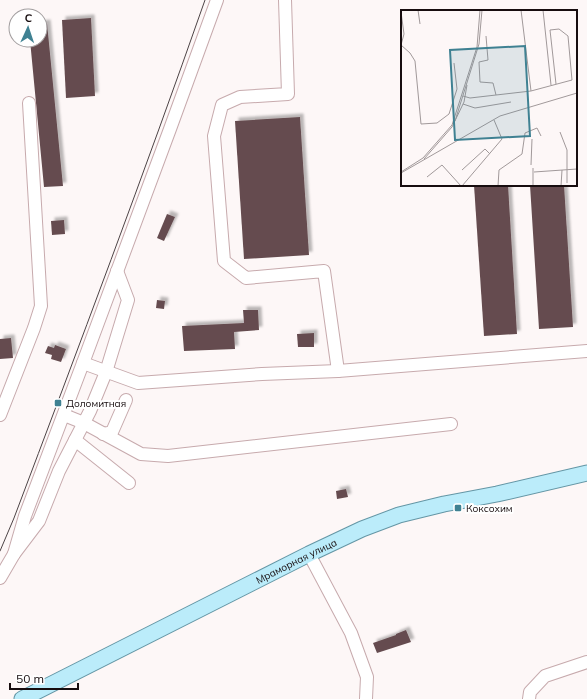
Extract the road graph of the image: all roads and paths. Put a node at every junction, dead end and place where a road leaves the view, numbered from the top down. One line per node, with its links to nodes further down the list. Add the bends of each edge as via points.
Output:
1 (217, 0): 4 (street)
2 (285, 0): 7 (street, via 288,94 240,97 222,105 214,136 224,261 246,278 324,271)
3 (30, 103): 10 (street, via 41,306)
4 (117, 271): 6 (street); 8 (street, via 128,300)
5 (587, 351): 7 (street)
6 (83, 364): 8 (street); 11 (street)
7 (338, 371): 8 (street, via 138,383)
8 (106, 372): 12 (street)
9 (126, 400): 14 (street, via 112,432)
10 (0, 415)
11 (64, 415): 12 (street); 18 (street, via 25,516)
12 (84, 423): 14 (street); 15 (street)
13 (451, 424): 14 (street, via 168,456 141,454)
14 (103, 434)
15 (76, 440): 17 (street); 18 (street, via 59,471 39,521)
16 (587, 473): 19 (main road, Мраморная улица, via 399,515)
17 (129, 483)
18 (14, 554): 20 (street)
19 (309, 554): 22 (main road, Мраморная улица); 23 (street, via 352,633 367,677)
20 (0, 578)
21 (587, 662): 24 (street, via 545,676 530,692)
22 (23, 699)
23 (366, 699)
24 (529, 699)

